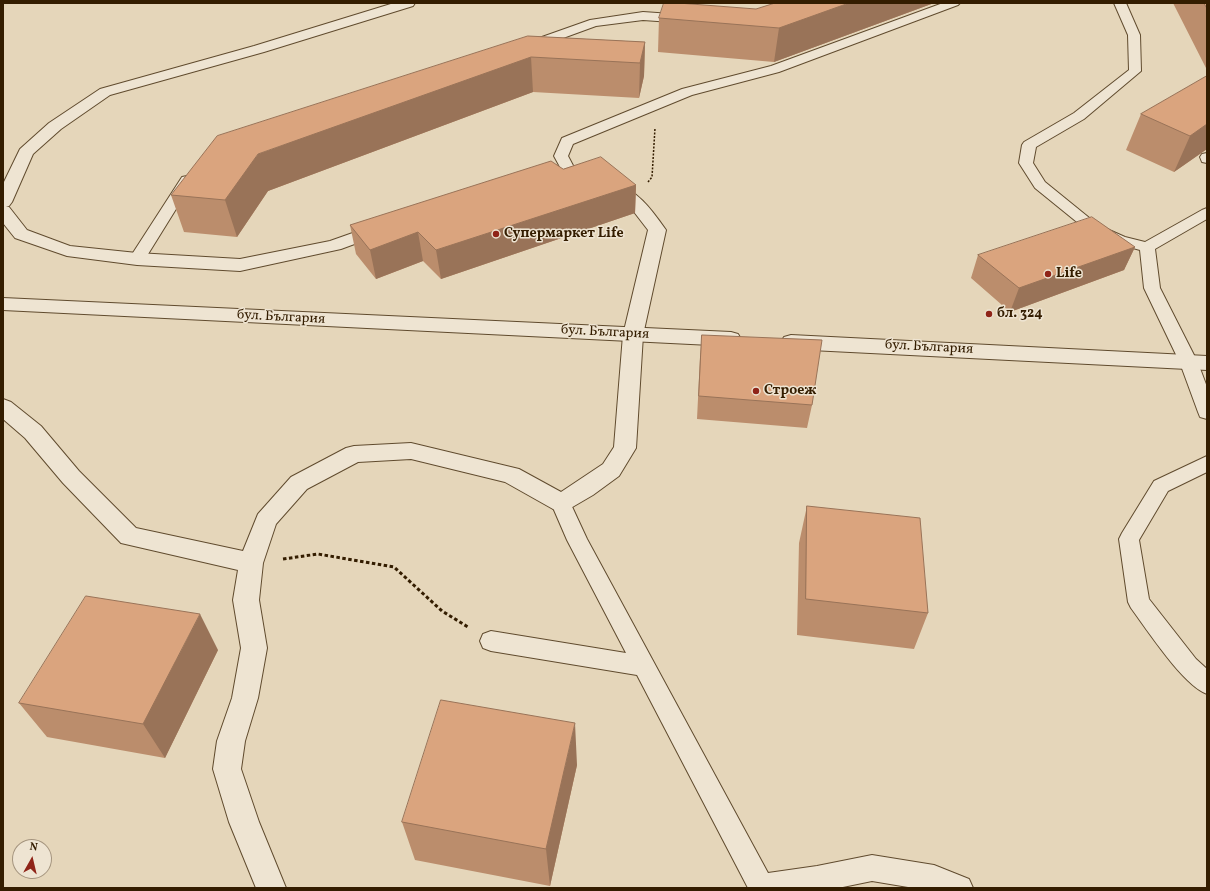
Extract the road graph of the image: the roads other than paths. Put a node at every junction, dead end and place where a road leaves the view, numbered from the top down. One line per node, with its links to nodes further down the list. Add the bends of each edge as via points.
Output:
1 (408, 3): 8 (street, via 105,92 54,126 26,152)
2 (954, 3): 7 (lane, via 775,69 688,92 567,141 561,156)
3 (1120, 3): 12 (lane, via 1134,36 1136,71 1079,116 1029,145 1026,162 1040,185 1093,228 1120,240)
4 (701, 20): 5 (lane, via 643,16 594,23)
5 (516, 50)
6 (193, 170): 13 (lane)
7 (563, 176): 15 (street, via 593,179 627,195 645,211 657,230)
8 (3, 202)
9 (3, 210): 13 (street, via 21,234 60,249)
10 (1207, 213): 12 (lane)
11 (399, 221): 13 (street, via 335,245 240,265)
12 (1147, 247): 18 (lane, via 1152,288)
13 (137, 259)
14 (3, 304): 15 (street, бул. България)
15 (633, 335): 16 (street, бул. България); 22 (street, via 625,448 611,470)
16 (750, 340)
17 (774, 341): 18 (street, бул. България)
18 (1198, 363): 20 (lane)
19 (3, 407): 23 (street, via 33,432 71,478 129,536)
20 (1206, 408)
21 (1207, 463): 26 (lane, via 1161,486 1129,539 1139,602 1188,666)
22 (562, 503): 23 (street, via 511,475 464,463 411,451 354,454 299,483 266,520); 25 (lane, via 577,540)
23 (251, 563): 28 (street, via 246,600 254,648 245,698 230,741 227,769 244,822)
24 (491, 641): 25 (lane)
25 (644, 666): 27 (lane)
26 (1207, 684)
27 (761, 887): 29 (lane, via 872,868 934,878)
28 (271, 888)
29 (960, 888)

